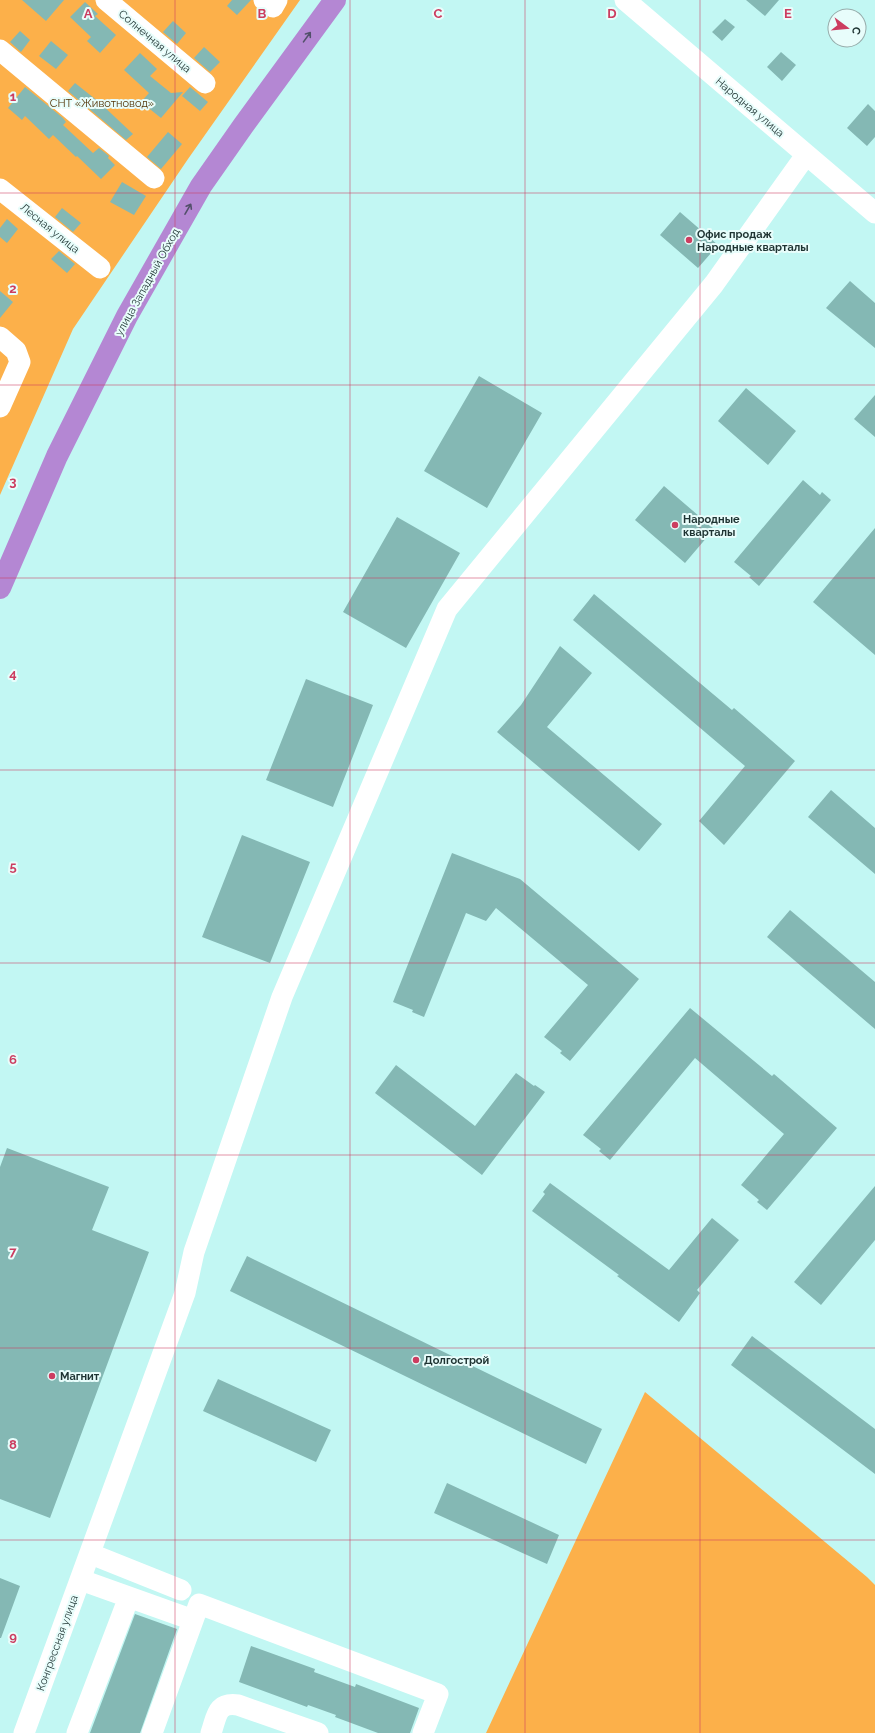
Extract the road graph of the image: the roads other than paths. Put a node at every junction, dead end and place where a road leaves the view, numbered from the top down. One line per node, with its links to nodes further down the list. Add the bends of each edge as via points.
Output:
1 (106, 0): 6 (street, Солнечная улица)
2 (316, 0): 14 (highway, улица Западный Обход, via 173,206 117,311 51,446)
3 (335, 0): 15 (highway, улица Западный Обход, one-way to 3, via 57,456 131,309 201,186)
4 (625, 0): 7 (street, Народная улица)
5 (0, 50): 8 (street)
6 (205, 83)
7 (806, 155): 10 (street, Народная улица); 16 (street, Конгрессная улица, via 714,284 447,609 282,997 194,1252 186,1293)
8 (154, 178)
9 (0, 189): 11 (street, Лесная улица)
10 (875, 213)
11 (100, 268)
12 (0, 338): 13 (street, via 16,351 20,362)
13 (0, 407)
14 (0, 565)
15 (0, 588)
16 (91, 1554): 17 (street, Конгрессная улица); 18 (street)
17 (81, 1580): 19 (street); 21 (street, Конгрессная улица)
18 (181, 1590)
19 (129, 1597): 20 (street); 22 (street)
20 (193, 1620): 23 (street); 26 (street, via 199,1604 438,1694)
21 (24, 1733)
22 (77, 1733)
23 (152, 1733)
24 (211, 1733): 25 (street, via 220,1709 231,1704)
25 (318, 1733)
26 (423, 1733)

